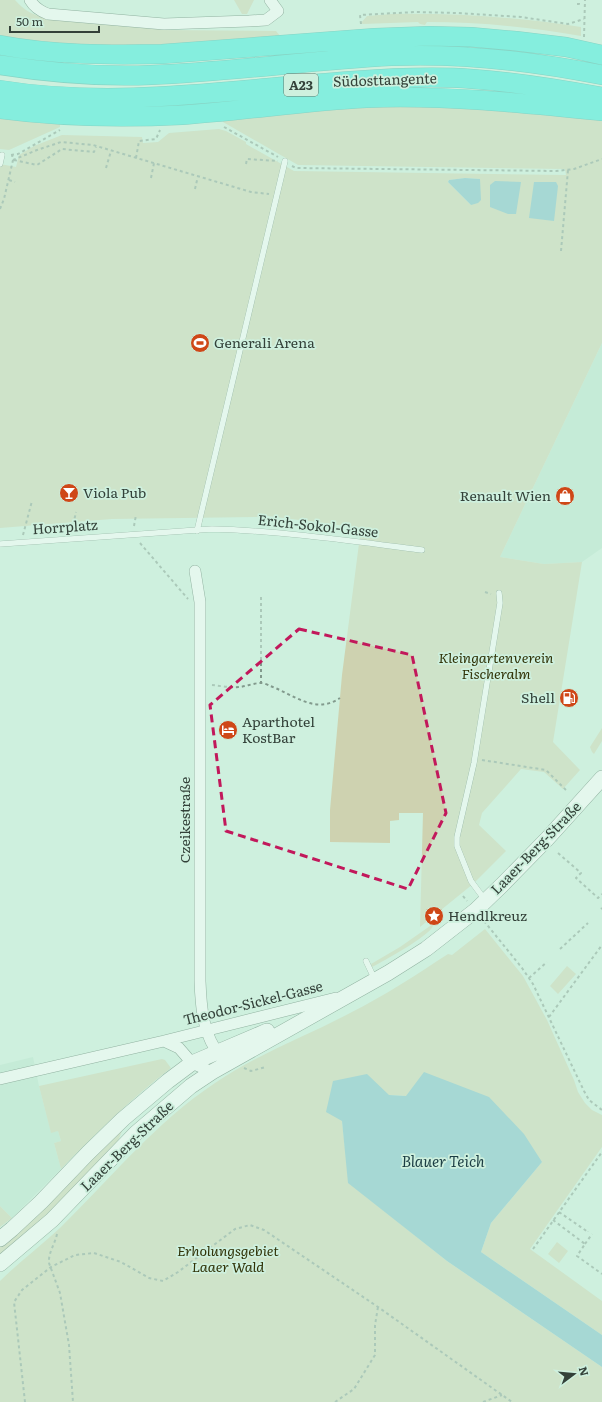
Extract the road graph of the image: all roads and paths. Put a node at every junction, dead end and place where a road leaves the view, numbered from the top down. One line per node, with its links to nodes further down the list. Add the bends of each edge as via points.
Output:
1 (30, 0): 2 (street, via 40,11 48,14 164,24 266,20 278,11)
2 (270, 0)
3 (579, 0): 5 (path)
4 (585, 0): 6 (path)
5 (577, 4)
6 (584, 19): 7 (path, via 568,24 492,15 408,12 360,15); 8 (path)
7 (361, 28)
8 (584, 41)
9 (0, 45): 10 (highway, via 52,53 142,55 429,36 470,37 559,46)
10 (602, 55)
11 (0, 65): 12 (highway, Südosttangente / A23, via 53,72 151,75 350,59 432,56 515,60)
12 (602, 75)
13 (0, 90): 14 (highway, Südosttangente / A23, via 102,99 151,98 352,80 471,78 513,82)
14 (602, 97)
15 (0, 109): 16 (highway, via 121,117 182,115 358,99 419,97 472,99)
16 (602, 111)
17 (223, 126): 27 (path)
18 (61, 130): 23 (path)
19 (155, 130): 24 (path, via 161,129 156,139 139,141)
20 (96, 147): 21 (path); 26 (path, via 62,142); 26 (path, via 94,152 62,149 37,165)
21 (111, 151): 24 (path); 31 (path)
22 (2, 154): 23 (path); 29 (lane)
23 (12, 155): 26 (path)
24 (136, 158): 28 (path)
25 (602, 159): 32 (path)
26 (13, 160): 35 (path)
27 (285, 161): 30 (path, via 247,159); 32 (path, via 296,168); 44 (lane)
28 (154, 163): 33 (path); 34 (path)
29 (0, 164)
30 (246, 164)
31 (106, 168)
32 (568, 170): 40 (path)
33 (198, 176): 37 (path); 38 (path, via 251,192)
34 (150, 178)
35 (9, 180): 36 (path); 39 (path)
36 (15, 182)
37 (195, 189)
38 (264, 193)
39 (0, 209)
40 (561, 251)
41 (32, 501): 47 (path)
42 (76, 512): 46 (path)
43 (212, 529): 44 (lane, Horrplatz); 49 (lane, Erich-Sokol-Gasse, via 287,534)
44 (198, 530): 45 (lane, Horrplatz)
45 (132, 535): 46 (lane, Horrplatz); 53 (path, via 188,599)
46 (70, 539): 47 (lane, Horrplatz)
47 (21, 542): 48 (lane, Horrplatz)
48 (0, 544)
49 (422, 550)
50 (195, 571): 53 (street, Czeikestraße)
51 (499, 593): 57 (lane, via 500,604)
52 (261, 597): 54 (path)
53 (200, 602): 55 (street, Czeikestraße)
54 (261, 683): 55 (path, via 239,687); 56 (path, via 277,688 305,703 324,705)
55 (200, 684): 73 (street, Czeikestraße, via 200,981)
56 (340, 698)
57 (475, 758): 59 (path, via 546,770); 63 (lane, via 457,846)
58 (602, 778): 63 (main road, Laaer-Berg-Straße, via 547,839)
59 (566, 790)
60 (558, 853): 61 (path, via 581,872 576,878 598,898)
61 (602, 894)
62 (463, 896): 63 (path)
63 (480, 905): 69 (path); 70 (main road, Laaer-Berg-Straße, via 426,949)
64 (588, 923): 66 (path)
65 (602, 945): 72 (path)
66 (560, 949)
67 (366, 961): 70 (lane)
68 (547, 962): 69 (path)
69 (528, 978): 72 (path)
70 (375, 980): 71 (main road, Laaer-Berg-Straße)
71 (349, 995): 73 (street, Theodor-Sickel-Gasse); 75 (main road, Laaer-Berg-Straße)
72 (549, 1017): 80 (path, via 589,1100)
73 (206, 1030): 74 (street, Theodor-Sickel-Gasse); 75 (street, Czeikestraße, via 211,1042)
74 (164, 1041): 76 (street, Theodor-Sickel-Gasse, via 179,1048); 79 (street, Theodor-Sickel-Gasse)
75 (228, 1061): 76 (main road, Laaer-Berg-Straße); 77 (path, via 251,1071); 78 (main road, Laaer-Berg-Straße)
76 (192, 1064): 78 (street, Theodor-Sickel-Gasse); 87 (main road, Laaer-Berg-Straße, via 123,1119 41,1202)
77 (266, 1067)
78 (212, 1072): 90 (main road, Laaer-Berg-Straße, via 191,1086 136,1133 52,1220)
79 (0, 1079)
80 (602, 1110)
81 (602, 1152): 82 (path)
82 (559, 1212): 83 (path); 85 (path)
83 (553, 1220): 88 (path); 89 (path)
84 (56, 1230): 91 (path, via 56,1239 48,1258)
85 (588, 1231)
86 (592, 1234): 88 (path)
87 (0, 1239)
88 (585, 1244): 92 (path, via 577,1256)
89 (533, 1249)
90 (0, 1264)
91 (51, 1267): 93 (path, via 75,1255 94,1253 121,1262 149,1278 163,1281 235,1229 250,1225 264,1230); 96 (path, via 22,1290 14,1302); 97 (path, via 60,1293 69,1345)
92 (602, 1274)
93 (378, 1307): 94 (path); 95 (path, via 375,1355 354,1389)
94 (502, 1395): 100 (path); 101 (path)
95 (339, 1399): 98 (path); 99 (path)
96 (25, 1402)
97 (74, 1402)
98 (335, 1402)
99 (342, 1402)
100 (483, 1402)
101 (512, 1402)

